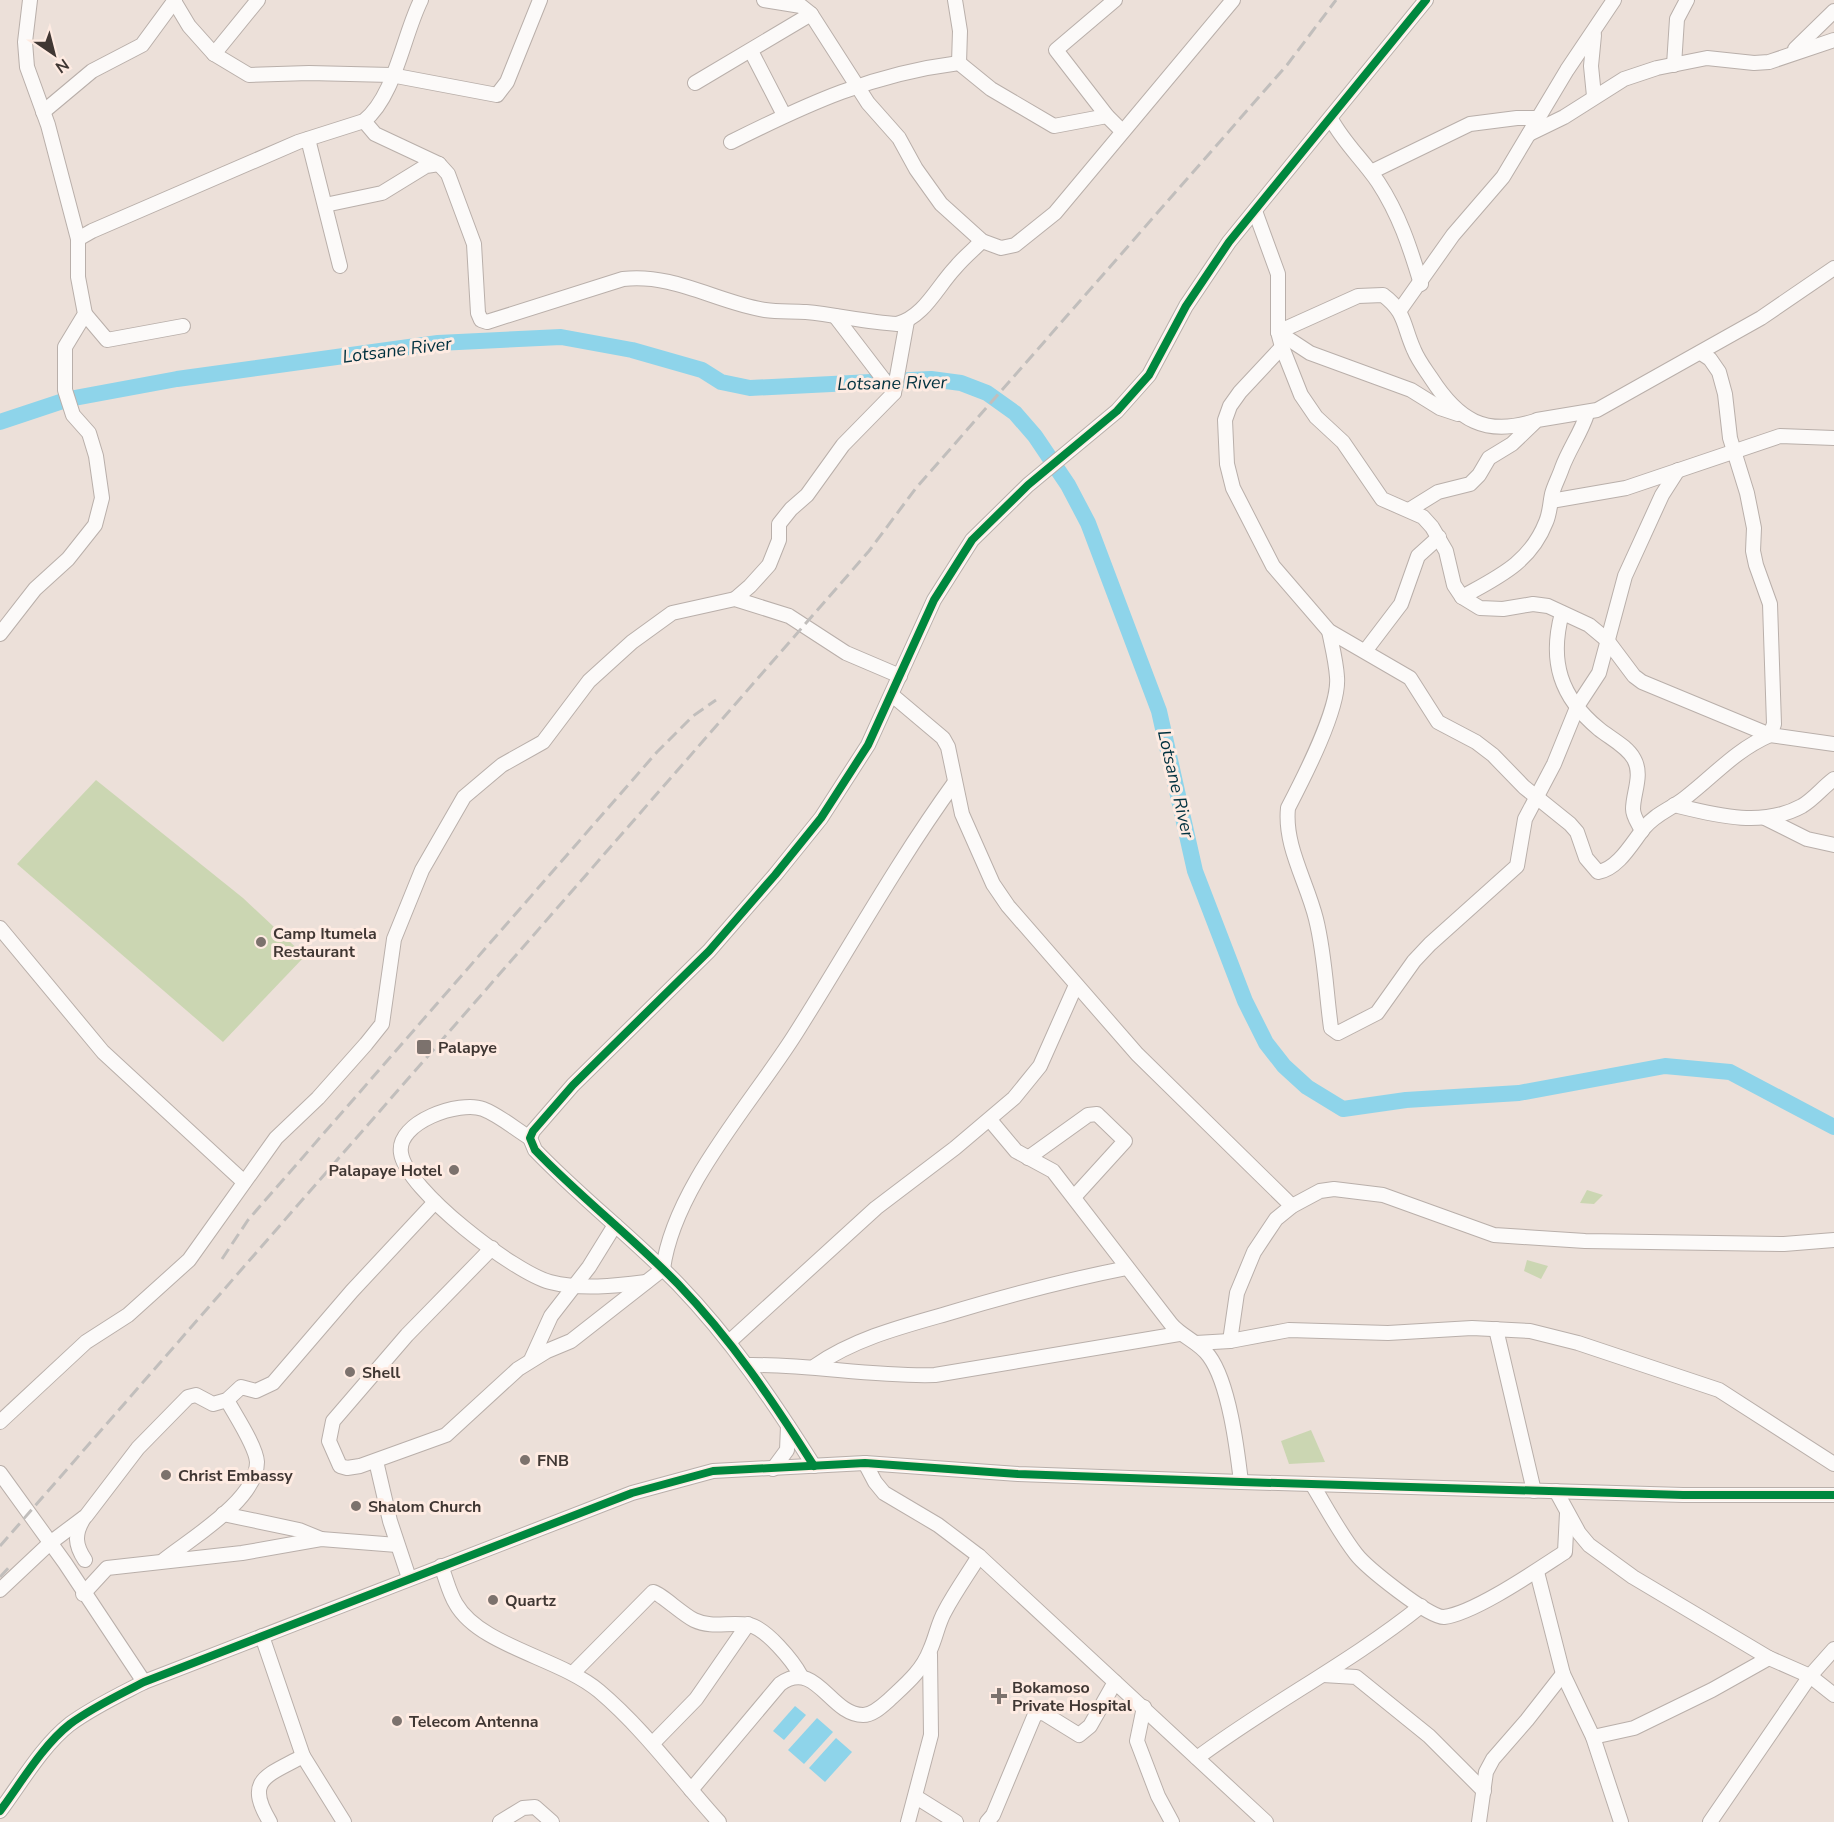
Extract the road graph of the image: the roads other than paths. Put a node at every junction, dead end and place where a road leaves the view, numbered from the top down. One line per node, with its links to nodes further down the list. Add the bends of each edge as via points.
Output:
1 (30, 0): 26 (street, via 25,42 27,67)
2 (175, 0): 18 (street, via 189,26); 26 (street, via 142,45 92,71)
3 (258, 0): 18 (street)
4 (421, 0): 22 (street)
5 (540, 0): 22 (street, via 507,82 497,95)
6 (764, 0): 14 (street, via 801,6)
7 (955, 0): 20 (street, via 960,31)
8 (1115, 0): 28 (street, via 1056,50)
9 (1233, 0): 32 (street)
10 (1426, 0): 30 (street)
11 (1614, 0): 15 (street)
12 (1687, 0): 21 (street, via 1677,19)
13 (1834, 11): 19 (street)
14 (811, 14): 17 (street); 24 (street)
15 (1594, 33): 25 (street); 29 (street)
16 (1834, 40): 19 (street)
17 (751, 51): 23 (street); 27 (street)
18 (214, 54): 22 (street, via 249,75)
19 (1786, 56): 21 (street, via 1754,63 1707,58)
20 (959, 63): 24 (street); 28 (street, via 991,89 1054,126)
21 (1674, 65): 25 (street, via 1624,79)
22 (392, 75): 31 (street, via 377,106)
23 (695, 83)
24 (857, 85): 27 (street); 43 (street, via 899,138 941,204)
25 (1594, 96): 34 (street, via 1564,117)
26 (44, 112): 42 (street)
27 (784, 116): 37 (street)
28 (1107, 116): 32 (street)
29 (1538, 118): 34 (street); 39 (street, via 1470,124)
30 (1331, 119): 33 (street); 36 (street)
31 (364, 121): 35 (street); 38 (street, via 375,134)
32 (1122, 131): 43 (street, via 1079,187 1028,235 1015,245 1001,248)
33 (1320, 133): 36 (street, via 1334,141); 41 (street)
34 (1527, 135): 46 (street, via 1503,177 1453,235)
35 (308, 139): 40 (street); 42 (street)
36 (1344, 141): 39 (street)
37 (731, 142)
38 (439, 165): 40 (street, via 426,166 382,193); 49 (street, via 448,174 474,244 476,302 481,320 495,320 623,279 641,277 676,282 766,310)
39 (1371, 172): 46 (street, via 1405,230)
40 (325, 204): 44 (street)
41 (1255, 211): 52 (street, via 1278,274); 72 (street, via 1209,270 1149,375 1117,411 995,515 954,565)
42 (78, 239): 48 (street, via 78,277)
43 (982, 241): 50 (street)
44 (340, 266)
45 (1834, 268): 54 (street)
46 (1421, 284): 47 (street)
47 (1400, 310): 52 (street, via 1383,295 1358,296); 57 (street, via 1414,351)
48 (85, 314): 51 (street, via 107,340); 69 (street, via 65,347 65,390 73,415 89,433 96,456 102,498 95,525 68,559 35,589)
49 (835, 316): 50 (street, via 875,323); 55 (street)
50 (907, 321): 55 (street)
51 (183, 326)
52 (1278, 332): 53 (street); 57 (street, via 1310,353 1411,390)
53 (1282, 347): 63 (street, via 1306,406 1343,442 1382,499); 68 (street, via 1230,406 1225,420 1227,464 1244,514 1273,566)
54 (1701, 353): 56 (street); 60 (street, via 1719,372)
55 (894, 393): 66 (street, via 843,445 807,495 790,509 779,525 779,540 769,564)
56 (1587, 414): 58 (street); 62 (street)
57 (1462, 416): 58 (street, via 1491,428 1515,427)
58 (1537, 420): 63 (street, via 1512,444 1489,458 1470,484 1438,492)
59 (1834, 438): 60 (street, via 1780,436)
60 (1733, 450): 61 (street); 75 (street, via 1747,493 1756,565 1771,612 1774,715)
61 (1678, 470): 62 (street, via 1626,488); 70 (street, via 1662,495 1625,576)
62 (1551, 501): 65 (street, via 1541,531 1517,565)
63 (1409, 510): 64 (street, via 1423,518)
64 (1439, 537): 65 (street, via 1454,585); 71 (street, via 1419,556 1401,604)
65 (1462, 597): 67 (street, via 1480,608 1533,604)
66 (735, 599): 72 (street, via 789,616 846,653); 89 (street, via 664,618 589,681 543,742 502,765 464,797 422,870 394,939 382,1024 339,1076 276,1138)
67 (1562, 613): 70 (street, via 1589,625); 74 (street, via 1556,634 1556,663 1568,693)
68 (1329, 630): 71 (street); 79 (street, via 1338,679 1335,693 1321,738 1287,816 1288,835 1316,919 1334,1032 1377,1013 1430,944 1517,866 1525,819)
69 (0, 634)
70 (1607, 640): 74 (street, via 1599,673); 75 (street, via 1642,682)
71 (1366, 650): 79 (street, via 1410,678 1442,725 1482,747)
72 (900, 676): 73 (street)
73 (892, 695): 78 (street, via 943,738); 87 (street, via 858,760 820,818 775,875 709,951 551,1107)
74 (1578, 705): 79 (street, via 1554,764); 82 (street, via 1596,727 1634,758 1638,769 1633,809)
75 (1770, 735): 76 (street); 80 (street, via 1744,747)
76 (1834, 744)
77 (1834, 778): 81 (street, via 1803,806)
78 (955, 782): 85 (street, via 962,814 993,884); 97 (street, via 921,828 772,1071 710,1159 676,1218)
79 (1535, 796): 82 (street, via 1577,832 1586,858 1598,872 1615,863)
80 (1674, 805): 81 (street, via 1719,816); 82 (street, via 1654,817)
81 (1765, 818): 83 (street, via 1798,835)
82 (1642, 831)
83 (1834, 845)
84 (0, 928): 89 (street, via 103,1052)
85 (1076, 985): 86 (street, via 1040,1066); 92 (street, via 1137,1054)
86 (990, 1120): 88 (street, via 1016,1151); 103 (street, via 876,1208)
87 (530, 1138): 91 (street, via 484,1109 472,1107 415,1124 403,1137 400,1151 413,1179); 93 (street, via 535,1150)
88 (1028, 1158): 90 (street, via 1053,1171); 90 (street, via 1092,1112 1096,1114 1125,1141)
89 (244, 1182): 109 (street, via 189,1260 128,1315 86,1342)
90 (1075, 1196): 96 (street)
91 (435, 1202): 95 (street); 108 (street, via 273,1383 255,1391 241,1388)
92 (1292, 1206): 94 (street, via 1320,1191 1334,1189 1383,1195 1494,1235 1585,1241 1784,1244); 102 (street, via 1276,1219 1242,1276)
93 (615, 1224): 97 (street); 99 (street)
94 (1834, 1240)
95 (492, 1248): 99 (street, via 549,1282); 111 (street, via 407,1335 333,1421 329,1441 340,1466 348,1468)
96 (1127, 1268): 101 (street); 107 (street, via 1062,1281 889,1330)
97 (663, 1269): 98 (street); 103 (street)
98 (646, 1282): 99 (street); 105 (street, via 571,1341)
99 (573, 1286): 105 (street, via 551,1317)
100 (1496, 1329): 102 (street, via 1388,1333 1289,1330); 113 (street, via 1530,1331 1578,1343 1711,1386); 119 (street)
101 (1179, 1334): 104 (street); 107 (street, via 935,1375)
102 (1230, 1341): 104 (street)
103 (729, 1342): 106 (street)
104 (1196, 1342): 117 (street, via 1210,1357 1220,1381)
105 (531, 1360): 111 (street, via 446,1435)
106 (747, 1365): 107 (street); 110 (street)
107 (815, 1366)
108 (227, 1400): 123 (street, via 257,1463 244,1492); 124 (street, via 213,1404 196,1395 188,1398 138,1448)
109 (0, 1422)
110 (788, 1426): 114 (street); 115 (street, via 787,1450)
111 (376, 1461): 127 (street)
112 (865, 1463): 114 (street); 117 (street, via 1018,1474); 130 (street, via 884,1493 938,1525)
113 (1834, 1464)
114 (814, 1466): 115 (street)
115 (773, 1469): 134 (street, via 713,1471 683,1477)
116 (0, 1473): 126 (street)
117 (1241, 1482): 118 (street)
118 (1312, 1484): 119 (street); 140 (street, via 1357,1556)
119 (1534, 1491): 120 (street)
120 (1556, 1491): 121 (street); 122 (street)
121 (1834, 1495)
122 (1567, 1512): 128 (street); 129 (street)
123 (223, 1514): 125 (street, via 299,1530); 132 (street)
124 (86, 1515): 126 (street); 131 (street, via 76,1540)
125 (321, 1539): 127 (street); 132 (street)
126 (50, 1543): 133 (street); 138 (street)
127 (397, 1545): 137 (street)
128 (1589, 1545): 129 (street); 145 (street, via 1633,1577)
129 (1565, 1552): 136 (street)
130 (979, 1556): 144 (street, via 943,1613); 152 (street)
131 (85, 1560): 133 (street); 135 (street)
132 (164, 1560): 135 (street)
133 (65, 1563): 139 (street)
134 (441, 1566): 137 (street); 146 (street, via 455,1603 465,1617 482,1630)
135 (107, 1568): 139 (street)
136 (1537, 1572): 140 (street, via 1452,1614 1435,1616); 147 (street)
137 (409, 1578): 142 (street)
138 (0, 1590)
139 (83, 1594): 151 (street)
140 (1421, 1606): 148 (street)
141 (748, 1624): 146 (street, via 702,1623 652,1592); 149 (street, via 786,1654); 156 (street, via 696,1699)
142 (262, 1636): 151 (street); 157 (street)
143 (1834, 1648): 150 (street)
144 (930, 1652): 149 (street, via 916,1676 872,1713 861,1715 845,1708); 161 (street, via 931,1735)
145 (1769, 1658): 150 (street); 155 (street, via 1634,1728)
146 (573, 1673): 156 (street, via 600,1692)
147 (1563, 1674): 155 (street); 160 (street, via 1493,1759 1486,1772)
148 (1323, 1675): 158 (street, via 1246,1721); 160 (street, via 1356,1677 1429,1736)
149 (801, 1676): 159 (street, via 780,1684)
150 (1810, 1676): 153 (street); 175 (street)
151 (144, 1682): 162 (street, via 69,1725 48,1746)
152 (1115, 1682): 154 (street); 170 (street, via 1090,1726 1079,1735 1036,1712)
153 (1834, 1695)
154 (1144, 1707): 158 (street); 171 (street, via 1137,1741)
155 (1593, 1737): 174 (street)
156 (653, 1743): 159 (street)
157 (303, 1756): 163 (street, via 259,1785 257,1797); 164 (street)
158 (1197, 1758): 172 (street)
159 (691, 1790): 167 (street)
160 (1484, 1791): 173 (street)
161 (916, 1797): 168 (street); 169 (street)
162 (0, 1811)
163 (270, 1822)
164 (344, 1822)
165 (500, 1822): 166 (street, via 523,1808 535,1807)
166 (552, 1822)
167 (719, 1822)
168 (908, 1822)
169 (956, 1822)
170 (987, 1822)
171 (1172, 1822)
172 (1266, 1822)
173 (1479, 1822)
174 (1621, 1822)
175 (1710, 1822)

